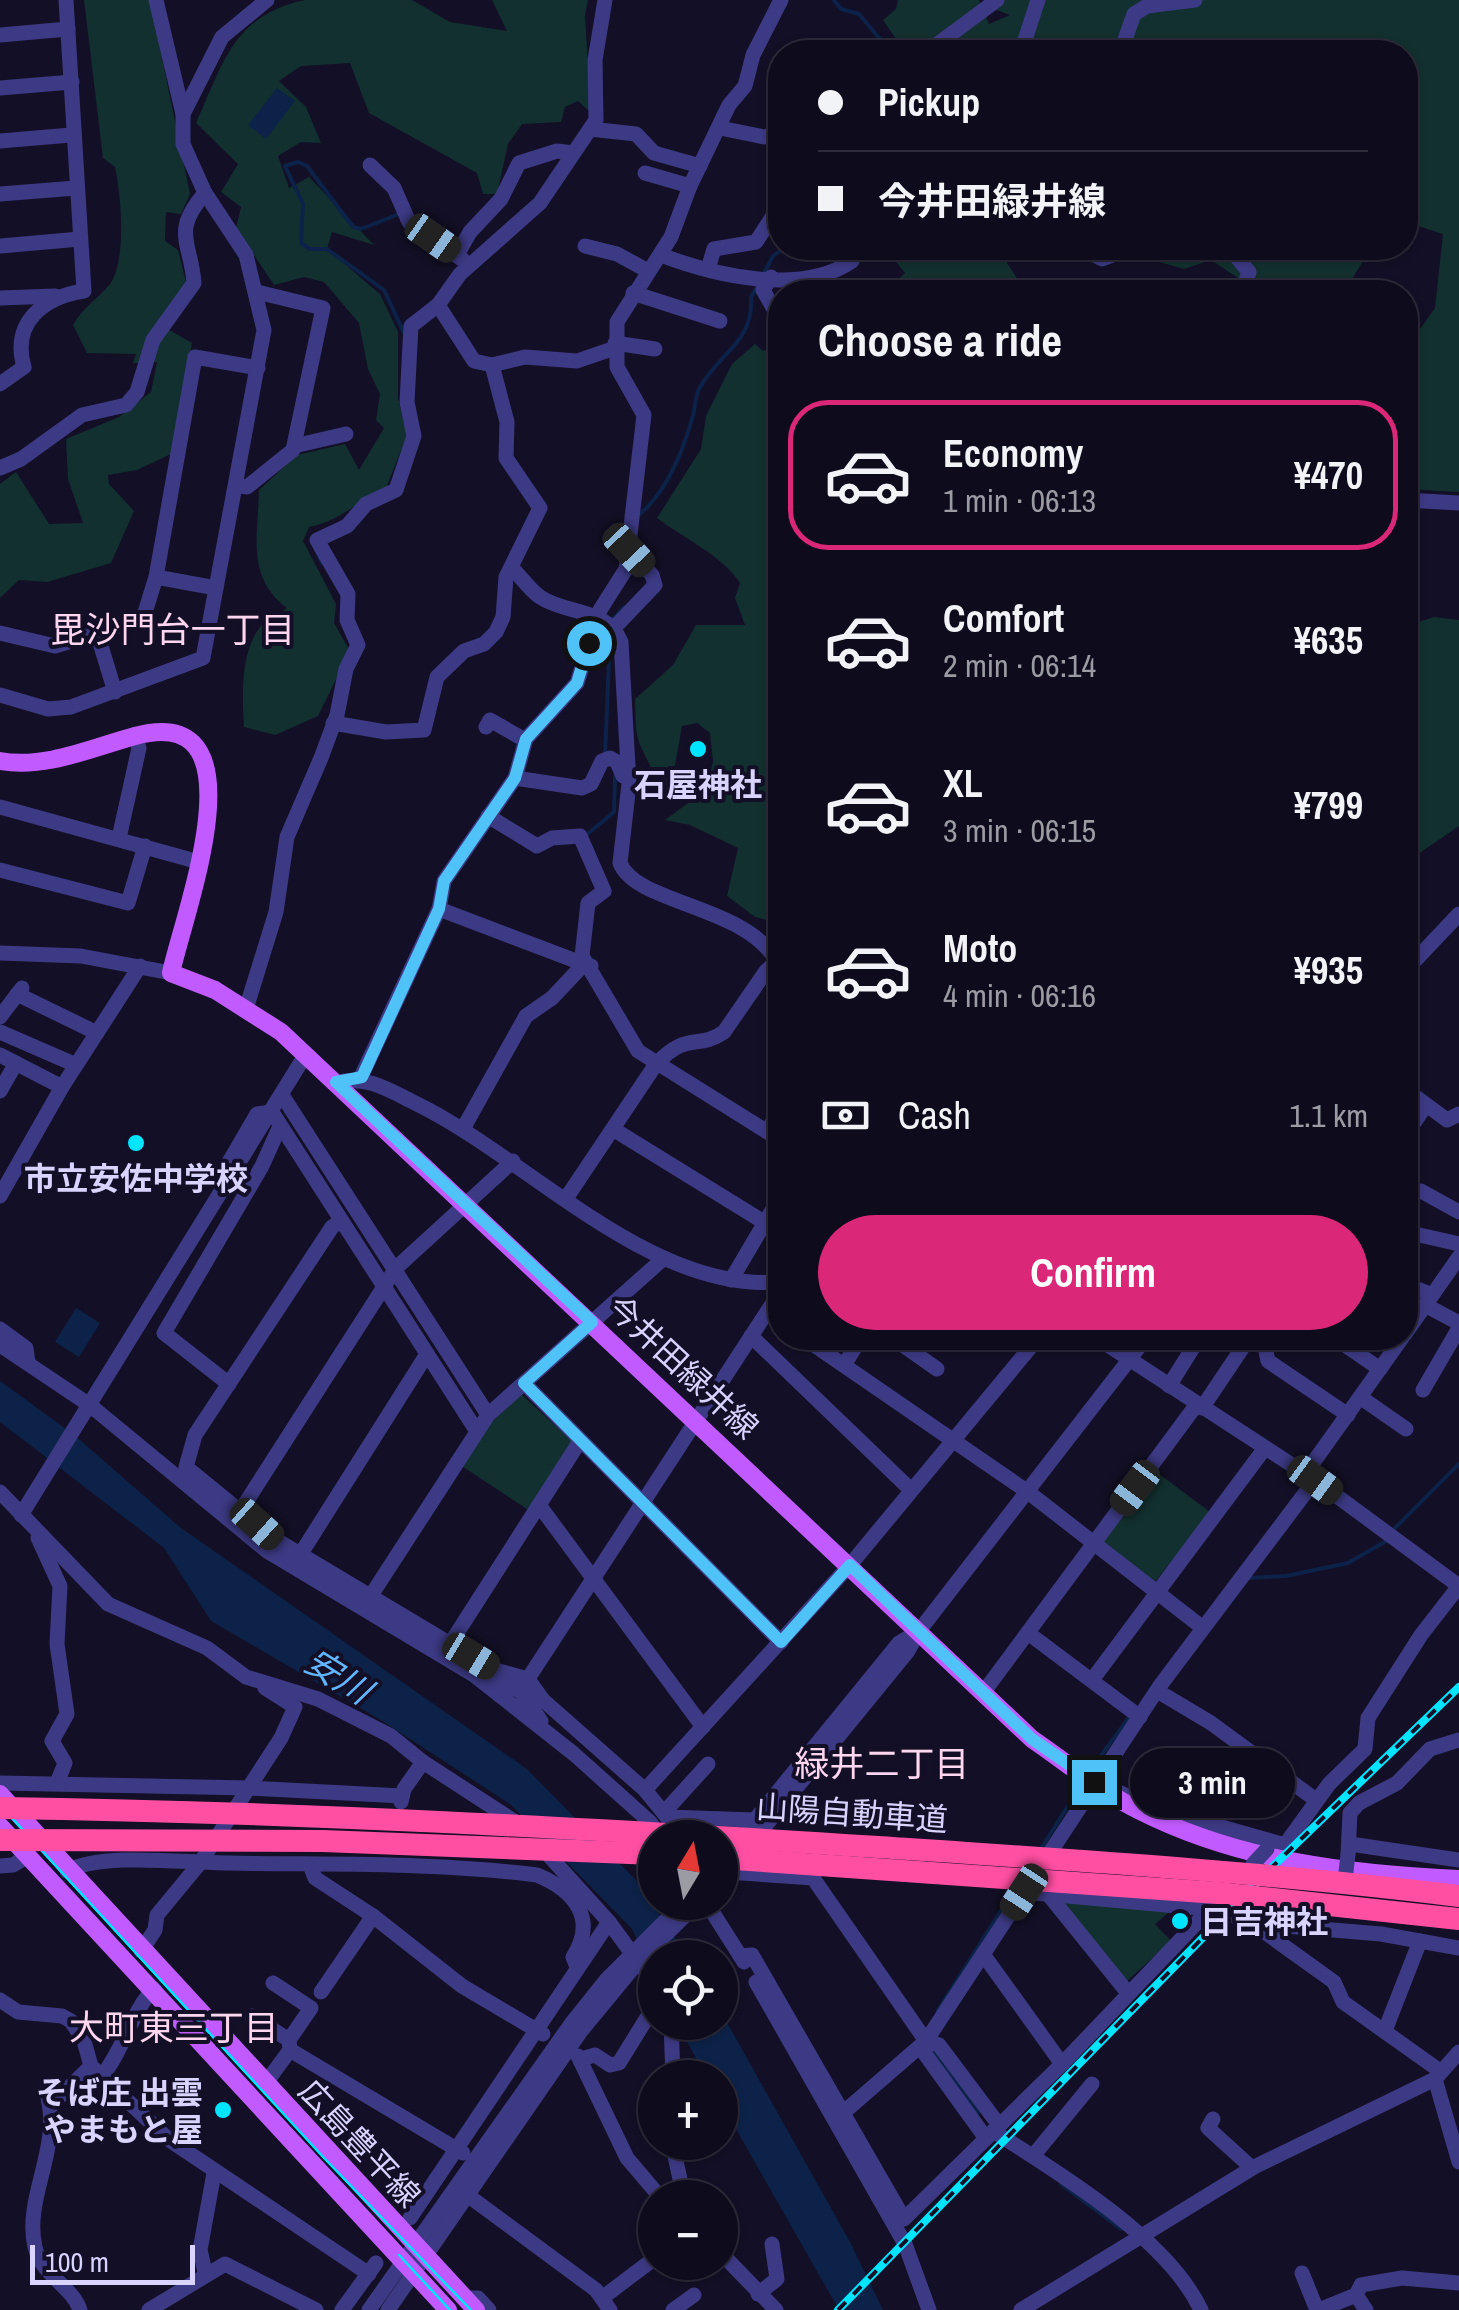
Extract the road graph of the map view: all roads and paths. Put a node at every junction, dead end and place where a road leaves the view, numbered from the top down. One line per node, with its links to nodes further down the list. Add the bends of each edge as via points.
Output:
1 (66, 0): 9 (street)
2 (156, 0): 16 (street)
3 (267, 0): 16 (street, via 222,37)
4 (606, 0): 18 (street)
5 (780, 0): 17 (street)
6 (997, 0): 11 (street)
7 (1038, 0): 12 (street)
8 (1196, 0): 13 (street, via 1147,6 1134,14)
9 (68, 29): 10 (street); 14 (street)
10 (0, 35)
11 (943, 40)
12 (1025, 40)
13 (1124, 40)
14 (72, 82): 15 (street); 19 (street)
15 (0, 88)
16 (183, 114): 28 (street, via 183,144)
17 (720, 128): 20 (street); 24 (street)
18 (590, 130): 22 (street); 24 (street, via 636,134 654,152)
19 (71, 135): 21 (street); 27 (street)
20 (768, 136)
21 (0, 141)
22 (573, 153): 35 (street, via 518,163 501,199); 37 (street, via 540,203)
23 (370, 165): 35 (street, via 394,188 409,222)
24 (700, 166): 26 (street)
25 (646, 173): 26 (street)
26 (690, 186): 34 (street)
27 (76, 188): 29 (street); 31 (street)
28 (204, 192): 42 (street, via 246,255); 57 (street, via 184,233 194,283 153,340 137,392 126,405 82,415)
29 (0, 194)
30 (768, 223): 38 (street, via 756,242 714,249)
31 (80, 239): 32 (street); 44 (street, via 84,291)
32 (0, 246)
33 (584, 246): 39 (street)
34 (661, 254): 38 (street); 39 (street)
35 (457, 255): 37 (street)
36 (852, 261): 40 (street, via 831,276)
37 (470, 266): 46 (street)
38 (708, 269): 40 (street)
39 (648, 271): 43 (street)
40 (771, 277): 41 (street)
41 (769, 280)
42 (257, 292): 53 (street, via 264,330); 56 (street, via 322,308)
43 (633, 293): 47 (street); 48 (street, via 617,322)
44 (55, 296): 45 (street); 49 (street, via 30,321)
45 (0, 298)
46 (438, 304): 52 (street, via 474,361); 71 (street, via 408,334 406,402 414,436 396,490 317,540 348,594 347,620 358,645)
47 (720, 321)
48 (615, 346): 50 (street); 52 (street, via 577,360 533,357); 61 (street, via 617,367 644,410)
49 (19, 349): 51 (street); 54 (street, via 24,367)
50 (655, 349)
51 (0, 351)
52 (492, 365): 62 (street, via 506,422 506,458 540,508)
53 (258, 368): 58 (street); 63 (street, via 195,357)
54 (0, 384)
55 (346, 434): 56 (street)
56 (294, 446): 58 (street, via 247,487)
57 (0, 468)
58 (236, 485): 64 (street)
59 (1418, 501): 60 (street)
60 (1459, 504)
61 (629, 550): 65 (street, via 621,581); 66 (street, via 655,585)
62 (512, 568): 65 (street, via 539,596 591,612); 71 (street, via 496,632 438,678 424,730)
63 (156, 576): 64 (street); 67 (street, via 143,619)
64 (216, 588): 69 (street, via 203,658)
65 (596, 620): 66 (street); 74 (street, via 577,683)
66 (612, 628): 78 (street, via 622,642)
67 (97, 632): 68 (street, via 54,646); 69 (street)
68 (0, 633)
69 (115, 692): 70 (street, via 48,709)
70 (0, 695)
71 (333, 723): 93 (street, via 287,837 276,912)
72 (486, 728): 74 (street, via 490,720)
73 (135, 736): 75 (main road, via 50,761); 80 (street, via 139,748); 82 (main road, via 177,732 200,750 210,822)
74 (526, 740): 76 (street)
75 (0, 760)
76 (515, 778): 78 (street, via 582,788 610,758 622,772); 79 (street)
77 (0, 807): 80 (street)
78 (628, 810): 87 (street, via 620,863 631,882 714,912)
79 (488, 816): 84 (street, via 444,881); 89 (street, via 537,846 580,836 604,891 588,903 582,956)
80 (118, 838): 81 (street)
81 (145, 846): 82 (street); 83 (street, via 128,904)
82 (199, 862): 91 (main road)
83 (0, 870)
84 (439, 909): 89 (street); 102 (street)
85 (1459, 914): 88 (street)
86 (0, 952): 90 (street)
87 (768, 952)
88 (1418, 957)
89 (587, 965): 100 (street, via 638,1050); 112 (street, via 526,1016)
90 (140, 966): 91 (street); 96 (street)
91 (171, 972): 93 (main road, 今井田緑井線)
92 (768, 973): 100 (street, via 724,1032 675,1045)
93 (246, 1009): 97 (main road, 今井田緑井線)
94 (0, 1017): 96 (street, via 19,991)
95 (0, 1032): 101 (street)
96 (97, 1033): 101 (street)
97 (306, 1054): 103 (main road, 今井田緑井線); 106 (street)
98 (0, 1055): 99 (street)
99 (16, 1064): 104 (street); 105 (street)
100 (656, 1064): 113 (street); 114 (street)
101 (76, 1065): 104 (street)
102 (362, 1077): 103 (street); 112 (street)
103 (336, 1082): 119 (main road, 今井田緑井線)
104 (62, 1087): 117 (street)
105 (0, 1090)
106 (282, 1095): 111 (street); 129 (street)
107 (1418, 1099): 108 (street)
108 (1426, 1105): 109 (street, via 1447,1120); 110 (street)
109 (1459, 1114)
110 (1418, 1117)
111 (276, 1119): 122 (street); 160 (street, via 262,1166 164,1333); 165 (street)
112 (464, 1127): 115 (street)
113 (613, 1128): 118 (street); 123 (street)
114 (768, 1133)
115 (513, 1160): 118 (street); 119 (street)
116 (1421, 1190): 120 (street)
117 (0, 1196)
118 (567, 1197): 128 (street)
119 (466, 1204): 129 (street); 136 (main road, 今井田緑井線)
120 (1459, 1212)
121 (768, 1216): 123 (street)
122 (341, 1221): 132 (street); 160 (street)
123 (764, 1222): 124 (street); 130 (street)
124 (768, 1224)
125 (1418, 1235): 126 (street)
126 (1459, 1244)
127 (1459, 1257): 134 (street)
128 (664, 1258): 130 (street); 136 (street)
129 (396, 1268): 132 (street); 166 (street)
130 (731, 1280): 131 (street)
131 (768, 1282)
132 (383, 1287): 153 (street); 180 (street)
133 (1418, 1293): 134 (street)
134 (1428, 1300): 135 (street); 138 (street)
135 (1418, 1315)
136 (592, 1322): 159 (street); 168 (main road, 今井田緑井線)
137 (768, 1322): 140 (street)
138 (1459, 1326): 162 (street)
139 (0, 1329): 155 (street, via 26,1348)
140 (752, 1336): 168 (street); 175 (street)
141 (0, 1345): 155 (street)
142 (822, 1350): 156 (street)
143 (853, 1350): 156 (street)
144 (910, 1350): 158 (street)
145 (1028, 1350): 172 (street)
146 (1118, 1350): 154 (street)
147 (1138, 1350): 154 (street)
148 (1191, 1350): 161 (street)
149 (1244, 1350): 164 (street)
150 (1266, 1350): 167 (street, via 1268,1361)
151 (1353, 1350): 157 (street)
152 (1394, 1350): 157 (street)
153 (427, 1354): 170 (street); 184 (street)
154 (1131, 1360): 161 (street); 177 (street)
155 (28, 1363): 165 (street)
156 (844, 1364): 172 (street)
157 (1380, 1368): 163 (street)
158 (937, 1369)
159 (524, 1383): 166 (street); 171 (street)
160 (229, 1384): 180 (street, via 196,1435 186,1467)
161 (1169, 1386): 164 (street)
162 (1423, 1390)
163 (1360, 1397): 167 (street); 169 (street)
164 (1200, 1406): 173 (street); 183 (street)
165 (89, 1408): 181 (street); 195 (street, via 267,1551)
166 (488, 1415): 170 (street)
167 (1348, 1415): 174 (street)
168 (697, 1422): 178 (street); 185 (main road, 今井田緑井線)
169 (1406, 1429)
170 (476, 1430): 189 (street)
171 (580, 1440): 178 (street); 179 (street)
172 (954, 1440): 175 (street); 177 (street)
173 (1265, 1448): 174 (street); 188 (street)
174 (1310, 1477): 187 (street); 190 (street)
175 (911, 1490): 185 (street)
176 (0, 1492): 181 (street)
177 (1028, 1492): 183 (street); 191 (street)
178 (644, 1504): 186 (street); 193 (street)
179 (539, 1505): 186 (street); 194 (street)
180 (241, 1510): 184 (street)
181 (21, 1515): 182 (street)
182 (38, 1534): 196 (street, via 108,1604 206,1648); 209 (street, via 60,1586 57,1644 67,1714 52,1741 65,1762)
183 (1093, 1544): 188 (street); 192 (street)
184 (300, 1555): 189 (street)
185 (850, 1565): 191 (main road, 今井田緑井線); 193 (street)
186 (595, 1578): 198 (street); 202 (street)
187 (1459, 1586): 214 (street, via 1368,1718 1365,1749)
188 (1156, 1592): 190 (street); 197 (street)
189 (370, 1597): 194 (street)
190 (1203, 1628): 200 (street)
191 (919, 1631): 199 (main road, 今井田緑井線); 218 (street)
192 (1028, 1633): 197 (street); 199 (street)
193 (781, 1642): 202 (street)
194 (450, 1644): 198 (street)
195 (474, 1675): 198 (street); 203 (street)
196 (246, 1677): 205 (street, via 318,1698 392,1736); 210 (street, via 295,1708)
197 (1092, 1680): 201 (street)
198 (524, 1685): 203 (street); 211 (street)
199 (983, 1692): 208 (main road, 今井田緑井線, via 1032,1739)
200 (1159, 1692): 201 (street); 214 (street)
201 (1140, 1717): 208 (street)
202 (703, 1726): 211 (street)
203 (546, 1732): 217 (street)
204 (1459, 1740): 223 (street, via 1430,1749 1397,1783 1359,1802 1350,1813)
205 (423, 1762): 213 (street); 243 (street, via 518,1823)
206 (708, 1764): 216 (street, via 668,1807)
207 (0, 1782): 209 (street)
208 (1094, 1782): 221 (street); 234 (main road, 今井田緑井線, via 1138,1810 1252,1855); 235 (street)
209 (57, 1784): 210 (street); 230 (street)
210 (249, 1788): 213 (street); 227 (street)
211 (645, 1790): 216 (street)
212 (0, 1794): 230 (main road, 広島豊平線)
213 (402, 1796): 231 (street)
214 (1316, 1800): 221 (street, via 1286,1845)
215 (0, 1808): 237 (highway, 山陽自動車道, bridge, via 703,1836)
216 (667, 1817): 218 (street)
217 (648, 1820)
218 (760, 1823): 222 (street)
219 (0, 1826): 225 (main road, 広島豊平線)
220 (0, 1840): 224 (highway, bridge, via 323,1841)
221 (1270, 1846): 238 (street, bridge)
222 (738, 1849)
223 (1349, 1849): 226 (street); 245 (street, bridge)
224 (638, 1853)
225 (28, 1856): 229 (street); 254 (main road, 広島豊平線)
226 (1459, 1860)
227 (200, 1863): 228 (street); 230 (street); 248 (street, via 157,1915)
228 (310, 1865): 231 (street); 239 (street, via 315,1878)
229 (0, 1866)
230 (75, 1866): 248 (main road, 広島豊平線)
231 (400, 1866): 252 (street, via 484,1868 551,1880 586,1920 573,1957)
232 (738, 1869): 242 (highway, 山陽自動車道, bridge, via 1180,1890)
233 (738, 1870): 262 (street, via 813,1878)
234 (1459, 1879)
235 (1024, 1892): 236 (street); 249 (street)
236 (1048, 1894): 238 (street); 256 (street)
237 (1459, 1896)
238 (1210, 1909): 244 (street); 256 (street)
239 (373, 1916): 255 (street); 261 (street, via 462,1986)
240 (677, 1920): 250 (street)
241 (710, 1920): 251 (street)
242 (1459, 1920)
243 (608, 1922): 250 (street); 252 (street)
244 (1262, 1924): 245 (street); 259 (street, via 1334,1982 1343,2002)
245 (1333, 1929): 246 (street)
246 (1420, 1941): 247 (street); 259 (street)
247 (1459, 1948)
248 (141, 1950): 268 (main road, 広島豊平線)
249 (983, 1954): 262 (street); 265 (street)
250 (637, 1956): 275 (street, via 571,2024); 280 (street)
251 (740, 1956): 270 (street, via 752,1956); 306 (street, via 904,2244)
252 (578, 1967): 261 (street)
253 (273, 1983): 263 (street, via 310,2008)
254 (154, 1989): 266 (street, via 142,2000 129,2038); 285 (main road, 広島豊平線)
255 (321, 1992)
256 (1128, 1993): 265 (street)
257 (0, 2000): 266 (street, via 18,2012 71,2021)
258 (252, 2016): 263 (street)
259 (1386, 2028): 267 (street)
260 (638, 2032): 279 (street, via 619,2063 580,2057 627,2158)
261 (541, 2033): 273 (street)
262 (926, 2041): 270 (street); 272 (street, via 939,2045)
263 (289, 2045): 268 (street); 273 (street)
264 (1459, 2052): 267 (street)
265 (1062, 2064): 272 (street)
266 (96, 2072): 278 (street); 297 (street, via 48,2098 50,2140 34,2245 51,2278)
267 (1438, 2075): 276 (street); 277 (street)
268 (264, 2084): 284 (main road, 広島豊平線)
269 (1092, 2084): 274 (street)
270 (844, 2112): 272 (street, via 904,2219)
271 (1213, 2119): 277 (street, via 1208,2128)
272 (992, 2131): 274 (street)
273 (457, 2149): 275 (street); 281 (street)
274 (1033, 2156): 282 (street)
275 (475, 2161): 284 (street)
276 (1459, 2162)
277 (1252, 2168): 282 (street)
278 (214, 2173): 286 (street, via 200,2250); 300 (street, via 373,2268)
279 (646, 2180)
280 (470, 2198): 284 (street); 295 (street)
281 (410, 2218)
282 (1142, 2238): 296 (street); 308 (street, via 1192,2291)
283 (772, 2244): 291 (street, via 777,2279)
284 (421, 2251): 285 (street); 294 (main road, 広島豊平線)
285 (408, 2269): 301 (street); 302 (street); 303 (main road, 広島豊平線)
286 (205, 2272): 298 (street); 299 (street, via 233,2266)
287 (738, 2272): 291 (street)
288 (1302, 2273): 309 (street)
289 (638, 2274): 295 (street)
290 (1459, 2283): 293 (street, via 1380,2280 1360,2286)
291 (758, 2294): 305 (street)
292 (694, 2295): 304 (street)
293 (1356, 2296): 309 (street); 310 (street)
294 (477, 2304)
295 (606, 2304)
296 (1044, 2304): 307 (street)
297 (80, 2310)
298 (149, 2310)
299 (316, 2310)
300 (342, 2310)
301 (369, 2310)
302 (388, 2310)
303 (448, 2310)
304 (673, 2310)
305 (776, 2310)
306 (929, 2310)
307 (1021, 2310)
308 (1201, 2310)
309 (1318, 2310)
310 (1366, 2310)

